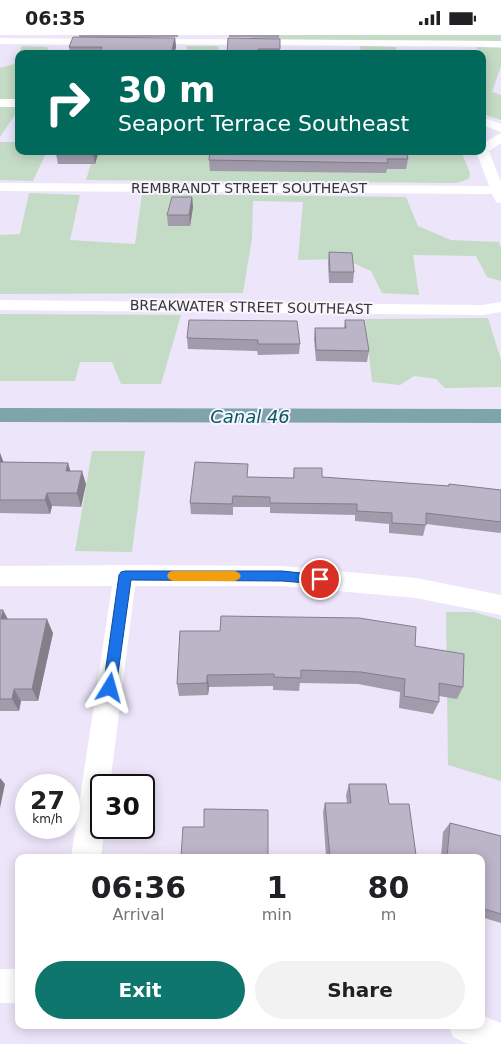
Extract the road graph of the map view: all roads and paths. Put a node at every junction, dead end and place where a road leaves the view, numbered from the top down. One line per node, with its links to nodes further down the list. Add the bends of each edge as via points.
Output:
1 (0, 41): 2 (street)
2 (115, 42)
3 (134, 42): 4 (street)
4 (501, 44)
5 (0, 103): 6 (street)
6 (15, 103)
7 (486, 122): 8 (street)
8 (501, 128)
9 (501, 137): 10 (street)
10 (486, 147)
11 (484, 155): 13 (street)
12 (0, 187): 13 (street, REMBRANDT STREET SOUTHEAST)
13 (499, 195)
14 (0, 305): 15 (street, BREAKWATER STREET SOUTHEAST, via 482,310)
15 (501, 307)
16 (125, 575): 17 (street); 18 (street, via 282,576 416,588); 19 (street)
17 (0, 576)
18 (501, 605)
19 (86, 854)
20 (0, 986): 21 (street)
21 (15, 986)
22 (474, 1029): 23 (street)
23 (501, 1041)

